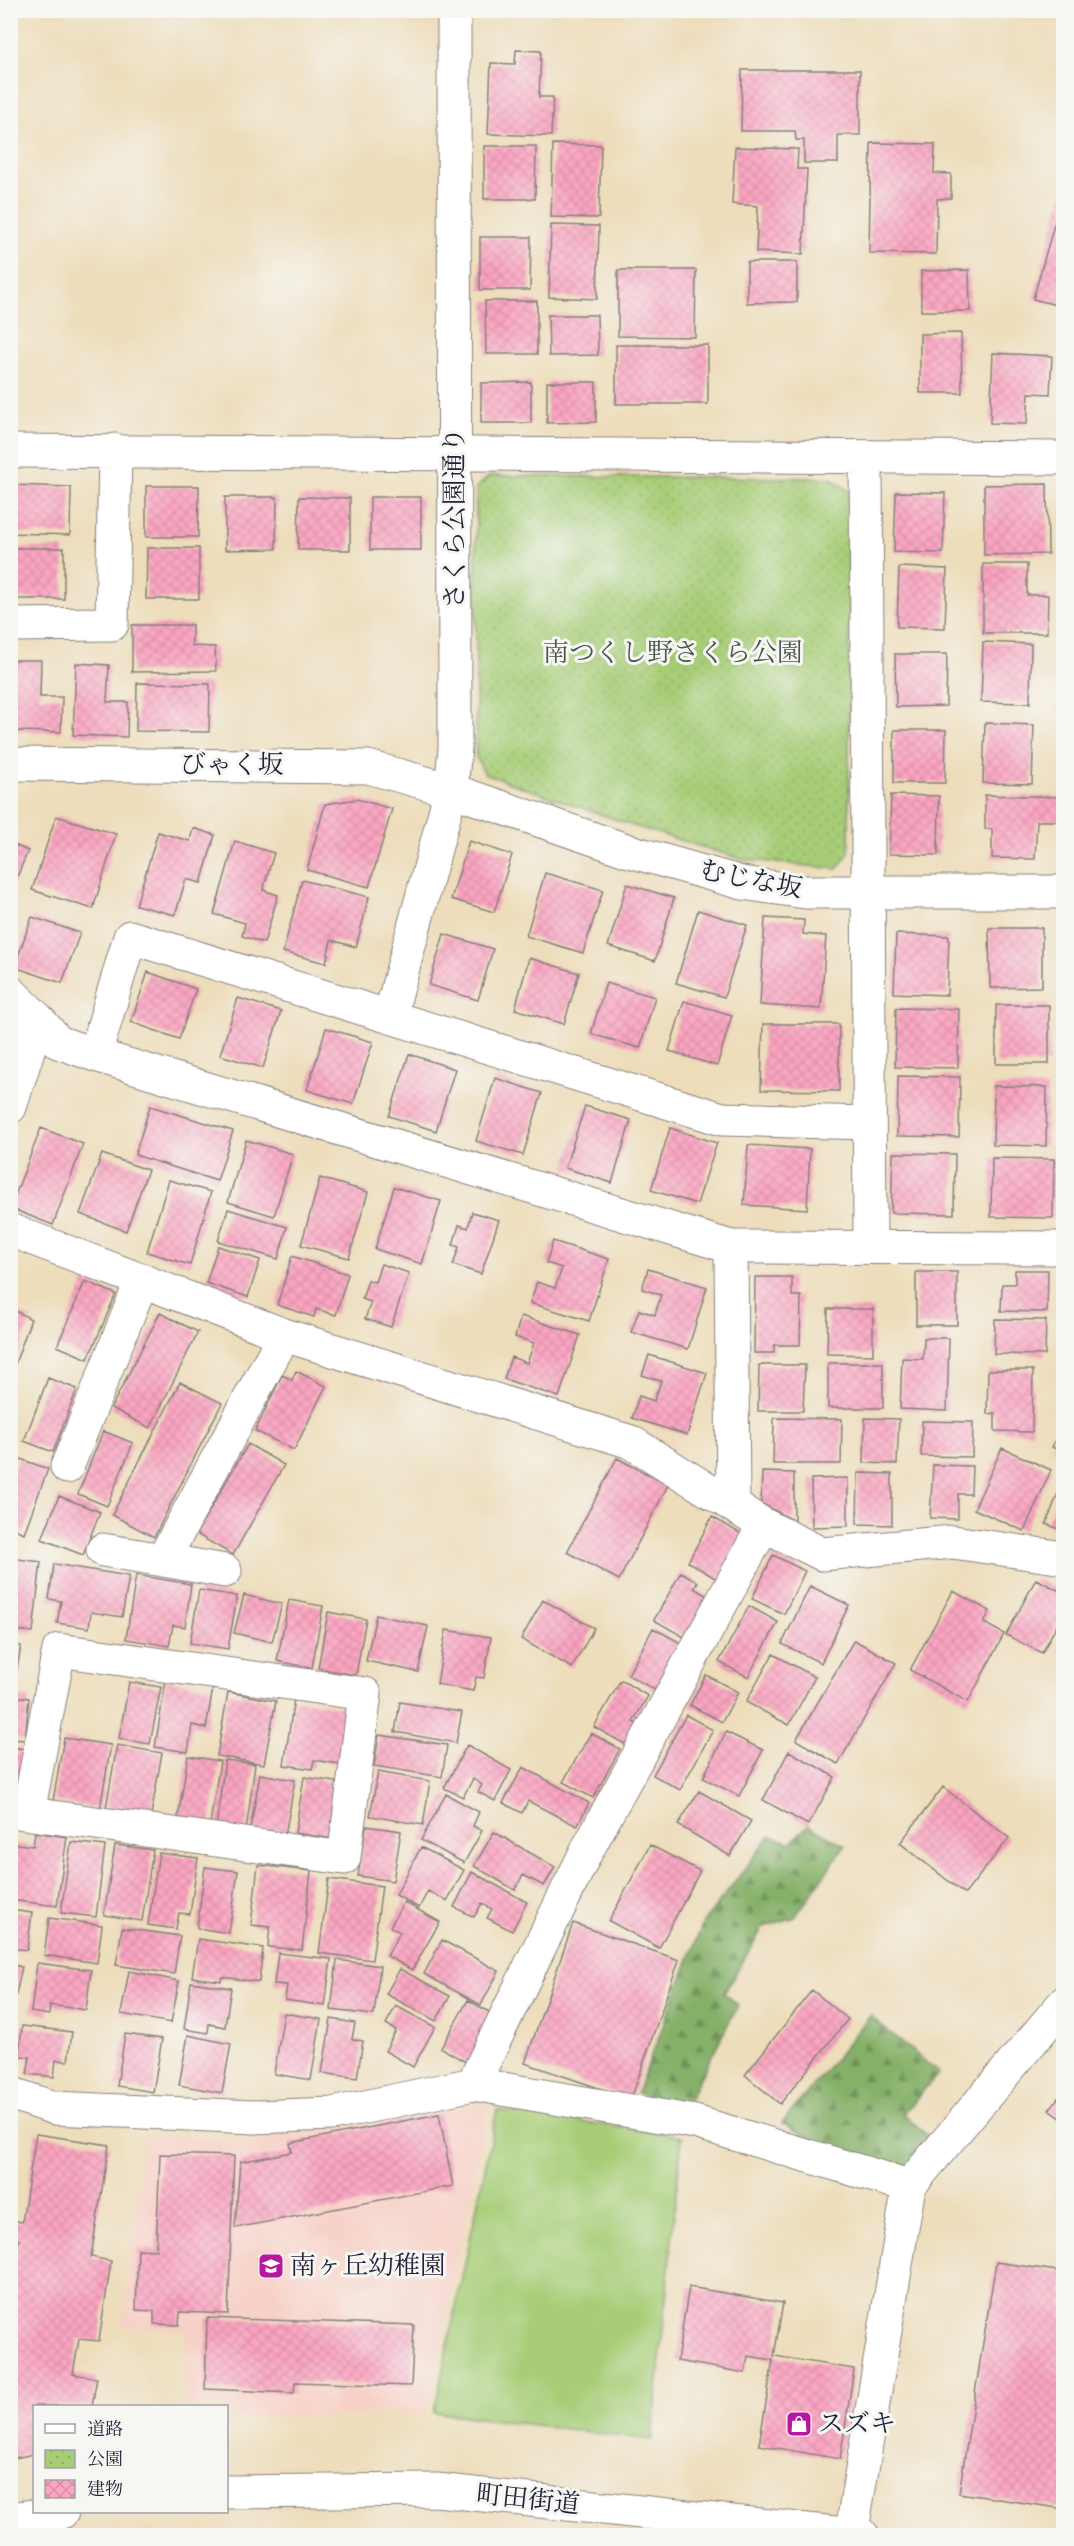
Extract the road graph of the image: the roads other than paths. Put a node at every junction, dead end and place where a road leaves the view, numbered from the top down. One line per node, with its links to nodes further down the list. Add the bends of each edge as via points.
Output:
1 (454, 10): 4 (street, さくら公園通り)
2 (114, 450): 3 (street); 4 (street); 7 (street, via 112,624)
3 (10, 451)
4 (455, 453): 5 (street); 9 (street, さくら公園通り, via 455,748)
5 (866, 457): 6 (street); 10 (street)
6 (1064, 458)
7 (10, 625)
8 (10, 764): 9 (street, びゃく坂, via 368,767)
9 (451, 790): 10 (street, むじな坂, via 626,850 742,883 806,892); 13 (street, さくら公園通り)
10 (868, 892): 11 (street, むじな坂); 17 (street)
11 (1064, 892)
12 (10, 992): 14 (street)
13 (390, 1016): 15 (street, via 130,937); 17 (street, via 722,1119)
14 (38, 1019): 15 (street, via 58,1042); 16 (street)
15 (95, 1055): 19 (street)
16 (10, 1107)
17 (869, 1123): 20 (street)
18 (10, 1230): 22 (street)
19 (731, 1247): 20 (street); 25 (street)
20 (870, 1247): 21 (street)
21 (1064, 1248)
22 (142, 1280): 23 (street); 24 (street)
23 (284, 1335): 25 (street, via 631,1442); 29 (street)
24 (67, 1467)
25 (733, 1506): 26 (street)
26 (764, 1525): 28 (street, via 822,1554 953,1542); 33 (street, via 586,1852)
27 (103, 1551): 29 (street)
28 (1064, 1558)
29 (163, 1560): 30 (street)
30 (225, 1571)
31 (19, 1812): 31 (street, via 59,1650 365,1694 344,1858)
32 (1064, 2002): 35 (street)
33 (474, 2084): 34 (street, via 332,2114 254,2117 54,2108); 35 (street, via 695,2122)
34 (10, 2093)
35 (909, 2186): 39 (street)
36 (228, 2492): 39 (street, 町田街道, via 437,2490)
37 (47, 2513): 38 (street)
38 (10, 2518)
39 (856, 2535)

